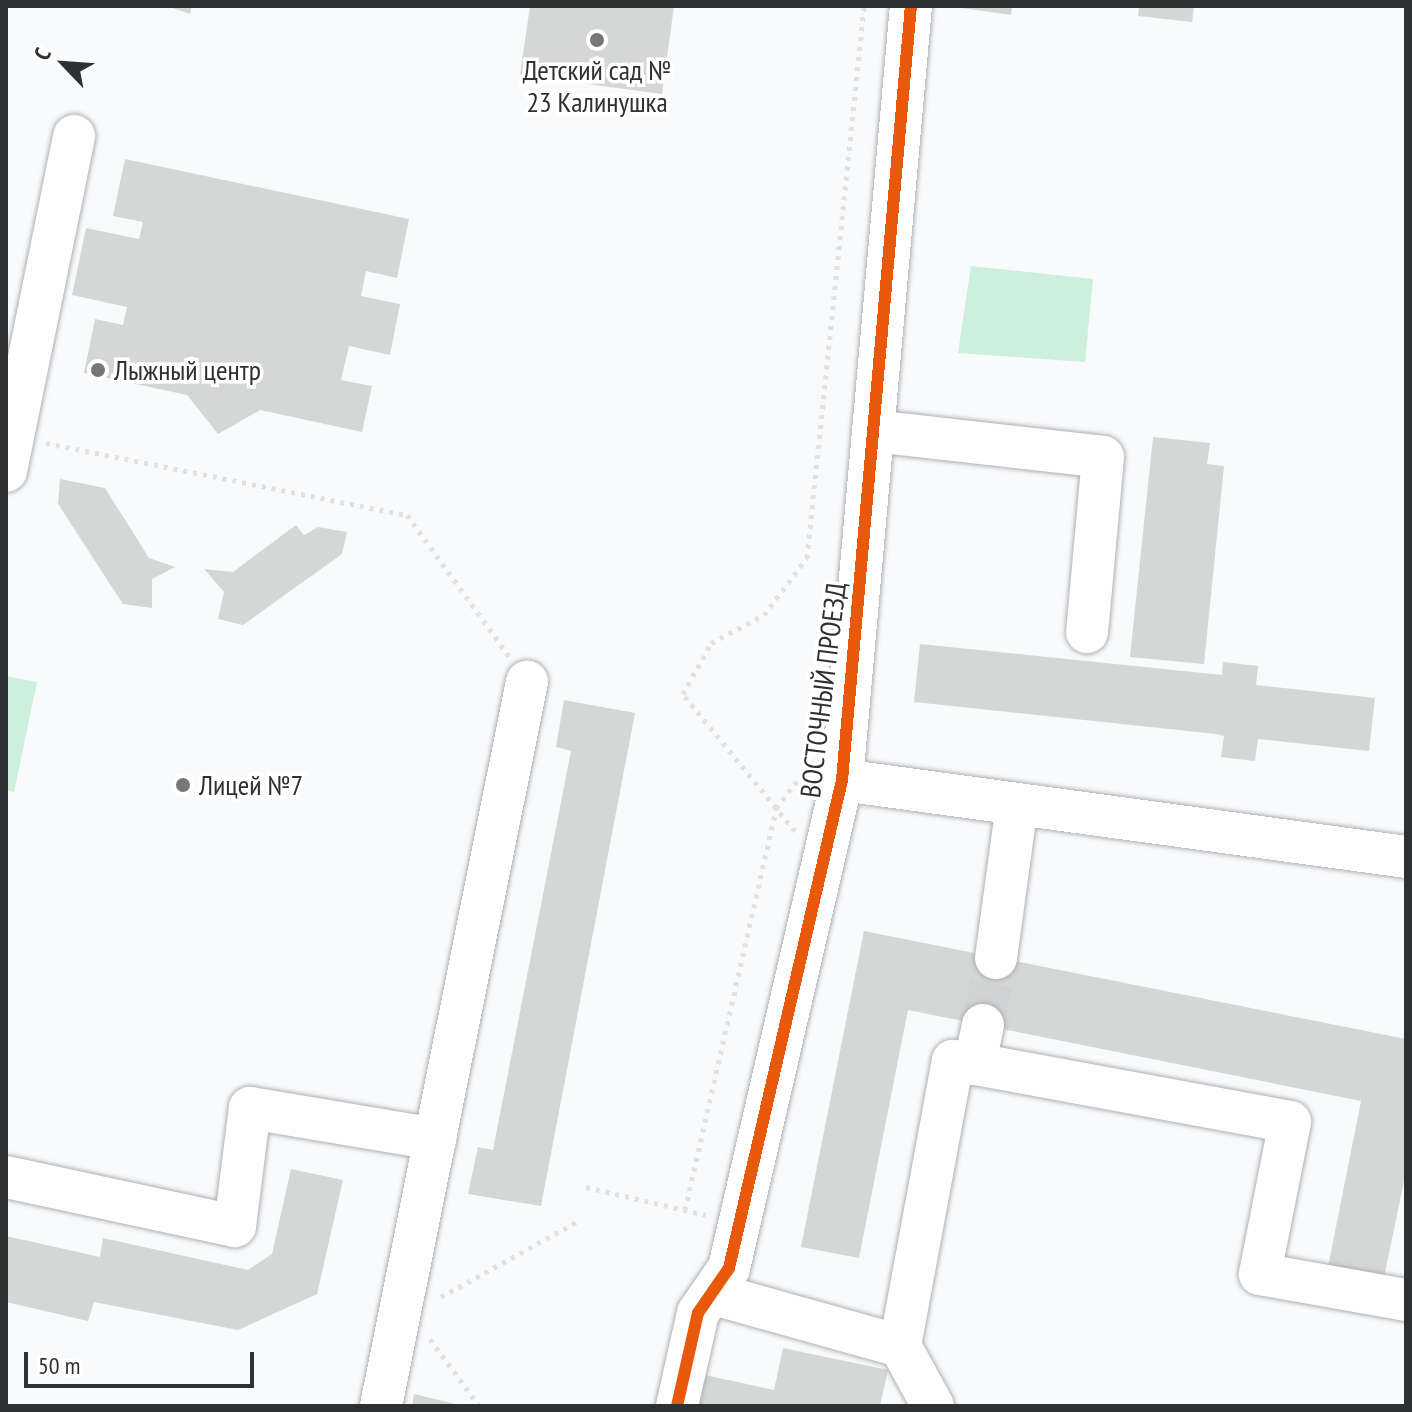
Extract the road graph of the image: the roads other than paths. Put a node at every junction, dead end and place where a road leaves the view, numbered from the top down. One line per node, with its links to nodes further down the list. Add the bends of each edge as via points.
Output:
1 (911, 6): 3 (street, ВОСТОЧНЫЙ ПРОЕЗД)
2 (74, 136): 4 (street)
3 (873, 431): 5 (street, via 1103,457); 7 (street, ВОСТОЧНЫЙ ПРОЕЗД)
4 (12, 454)
5 (1087, 632)
6 (527, 682): 11 (street)
7 (828, 770): 8 (street); 13 (street, ВОСТОЧНЫЙ ПРОЕЗД, via 821,863 740,1223)
8 (1017, 804): 9 (street); 10 (street)
9 (1406, 857)
10 (996, 958)
11 (435, 1139): 12 (street, via 250,1108 235,1226); 16 (street, via 407,1307)
12 (6, 1177)
13 (714, 1294): 15 (street); 17 (street, ВОСТОЧНЫЙ ПРОЕЗД, via 698,1313)
14 (1406, 1300): 15 (street, via 1260,1274 1290,1122 979,1045 953,1061)
15 (900, 1346): 18 (street)
16 (381, 1406)
17 (677, 1406)
18 (930, 1406)

